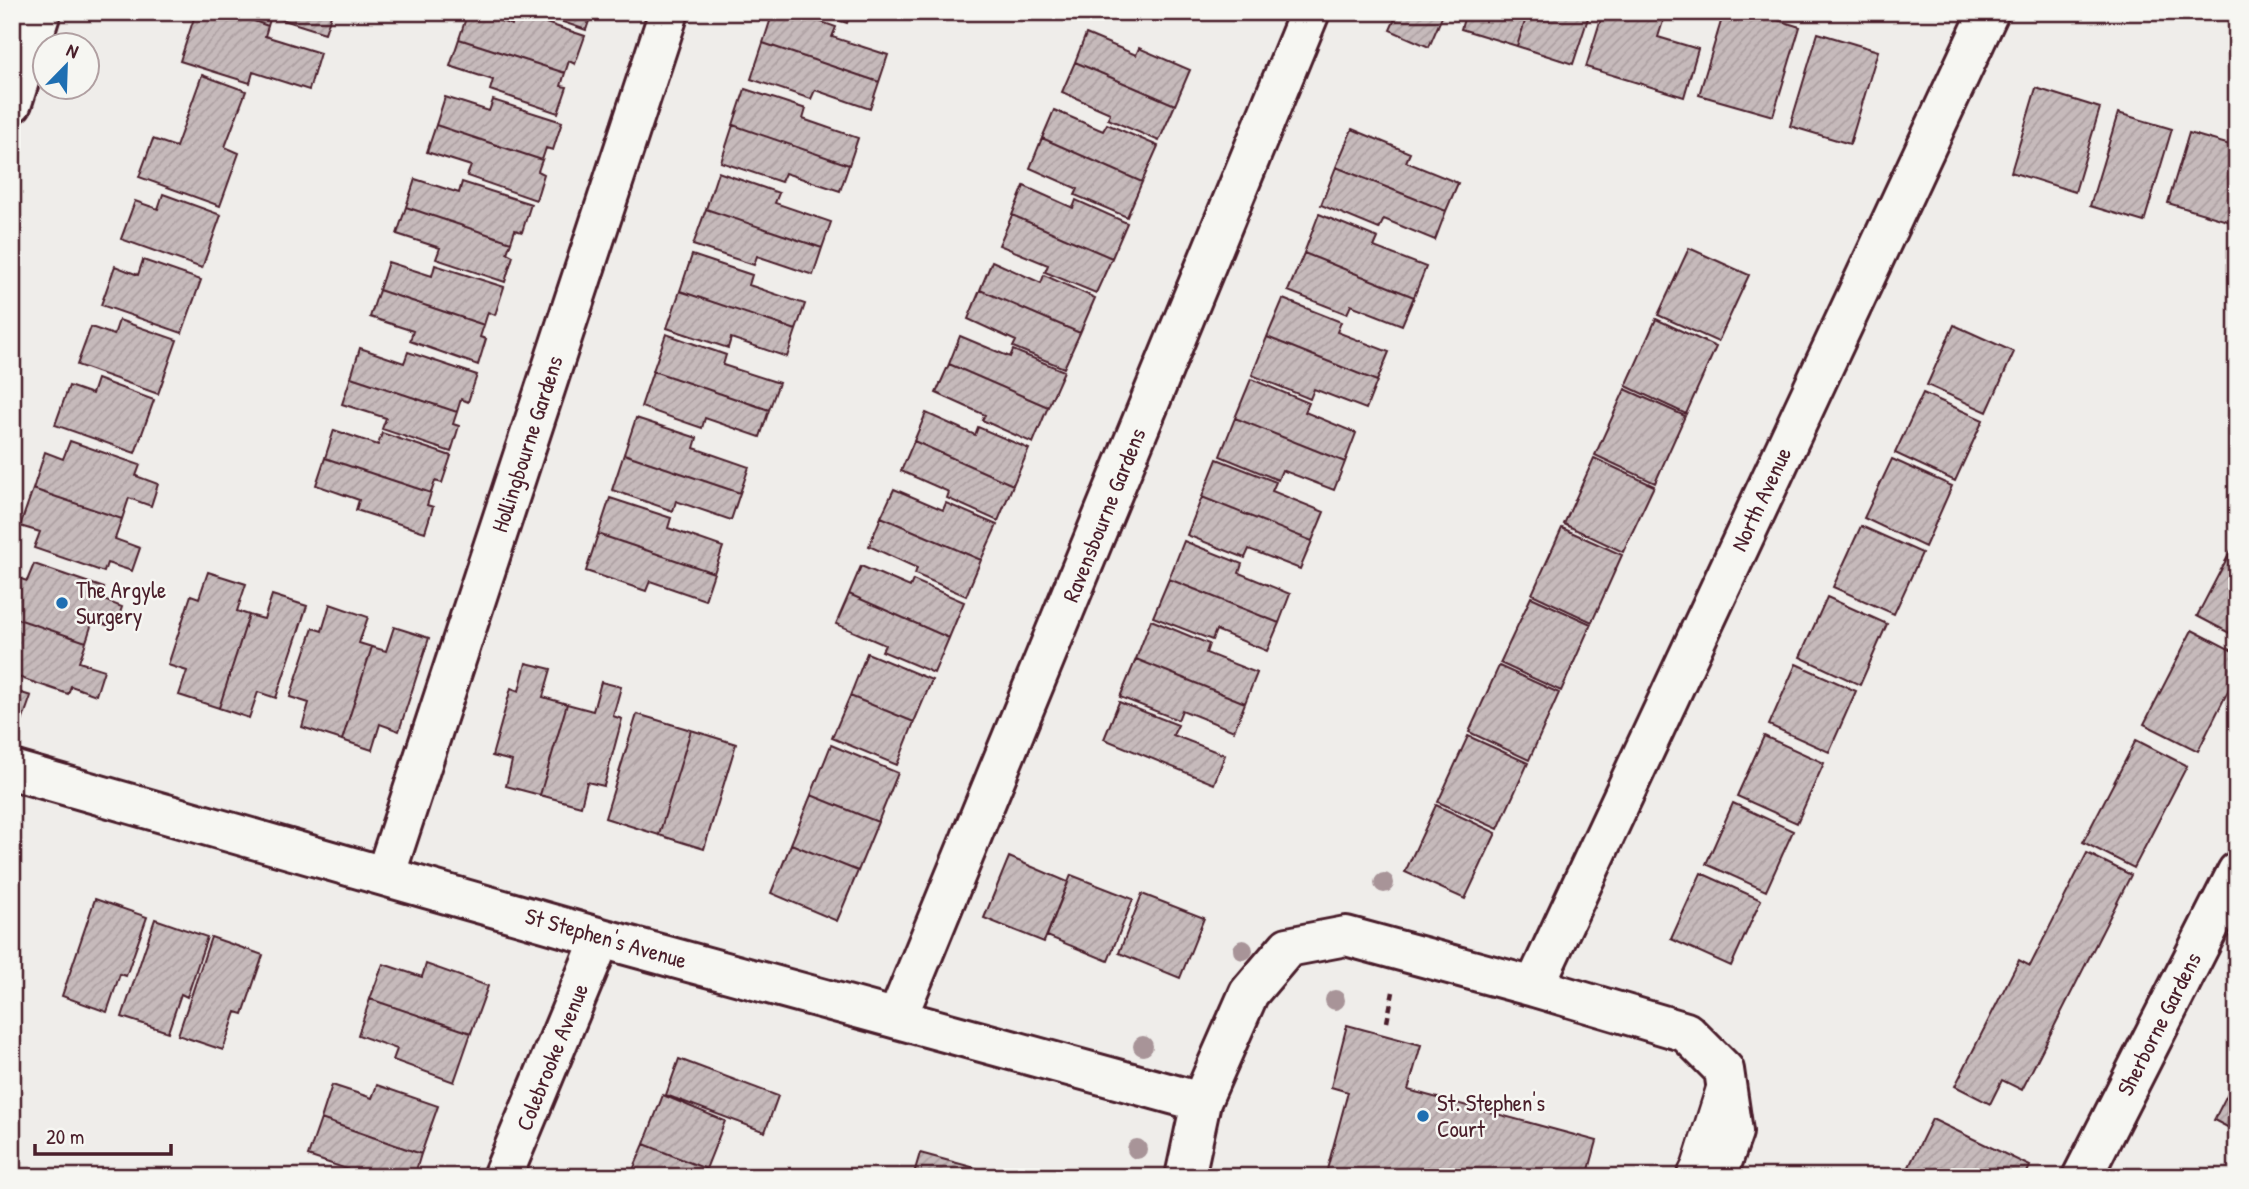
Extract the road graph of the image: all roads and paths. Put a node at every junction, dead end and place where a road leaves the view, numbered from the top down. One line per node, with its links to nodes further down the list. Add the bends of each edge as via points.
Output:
1 (41, 12): 5 (street)
2 (668, 12): 8 (street, Hollingbourne Gardens)
3 (1310, 12): 11 (street, Ravensbourne Gardens)
4 (1989, 12): 10 (street, North Avenue)
5 (12, 103)
6 (12, 770): 8 (street, St Stephen's Avenue)
7 (2237, 872): 18 (street, Sherborne Gardens)
8 (385, 876): 9 (street, St Stephen's Avenue)
9 (601, 938): 11 (street, St Stephen's Avenue); 14 (street, Colebrooke Avenue)
10 (1534, 987): 12 (street, via 1686,1032); 13 (street, via 1346,936 1288,947 1249,993)
11 (897, 1018): 13 (street, St Stephen's Avenue)
12 (1724, 1070): 16 (lane); 17 (street, via 1732,1132)
13 (1201, 1102): 15 (street)
14 (502, 1177)
15 (1185, 1177)
16 (1688, 1177)
17 (1717, 1177)
18 (2082, 1177)

